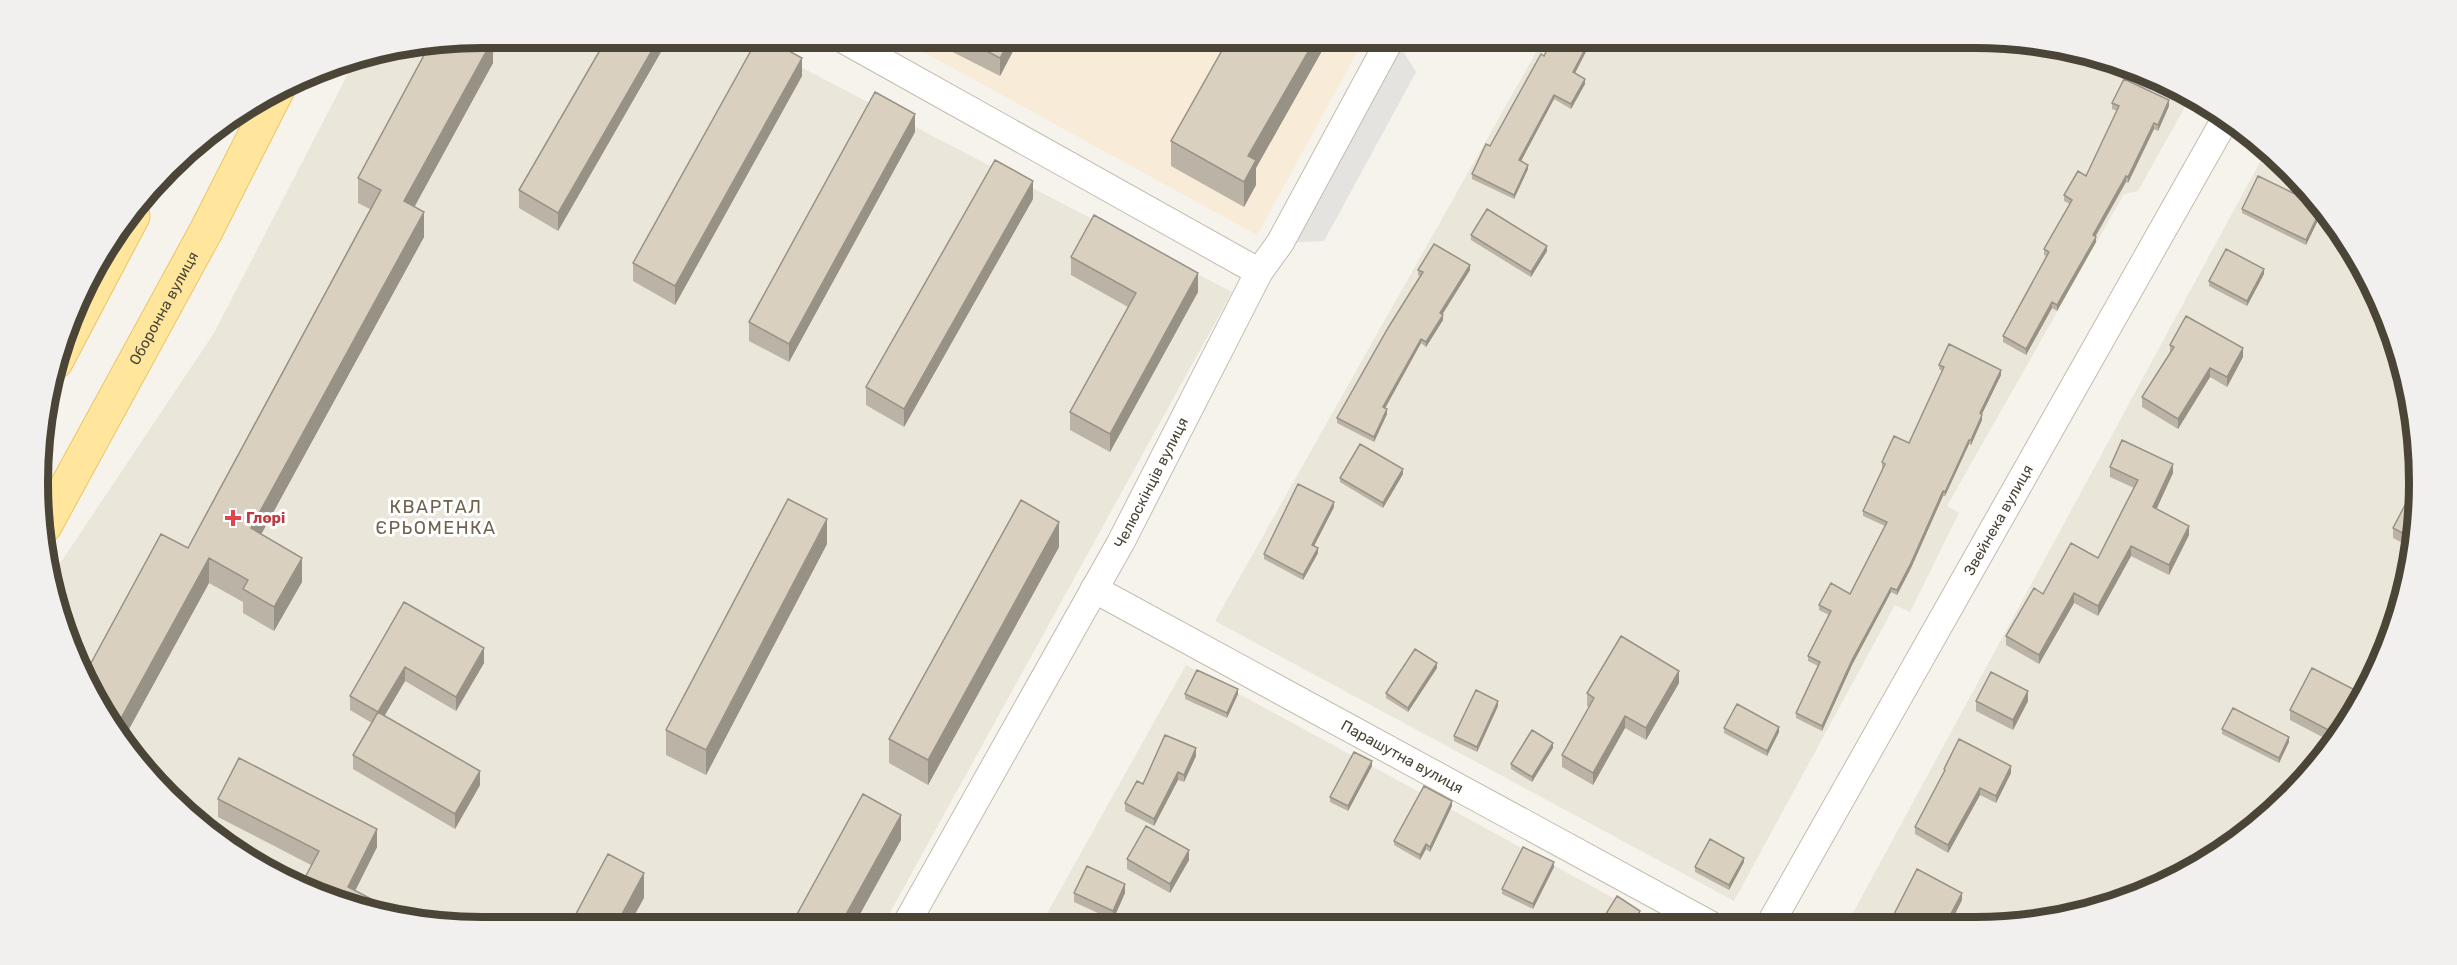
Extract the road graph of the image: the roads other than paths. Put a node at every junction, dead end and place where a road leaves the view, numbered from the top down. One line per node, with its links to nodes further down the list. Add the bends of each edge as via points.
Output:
1 (859, 48): 6 (street)
2 (1386, 48): 6 (street, Челюскінців вулиця, via 1280,243)
3 (271, 103): 8 (main road, Оборонна вулиця, via 206,231)
4 (2222, 125): 12 (street, Звейнека вулиця)
5 (113, 253): 7 (main road)
6 (1259, 272): 9 (street, Челюскінців вулиця)
7 (86, 305)
8 (50, 517)
9 (1094, 589): 10 (street, Челюскінців вулиця); 11 (street, Парашутна вулиця)
10 (910, 917)
11 (1696, 917)
12 (1774, 917)

